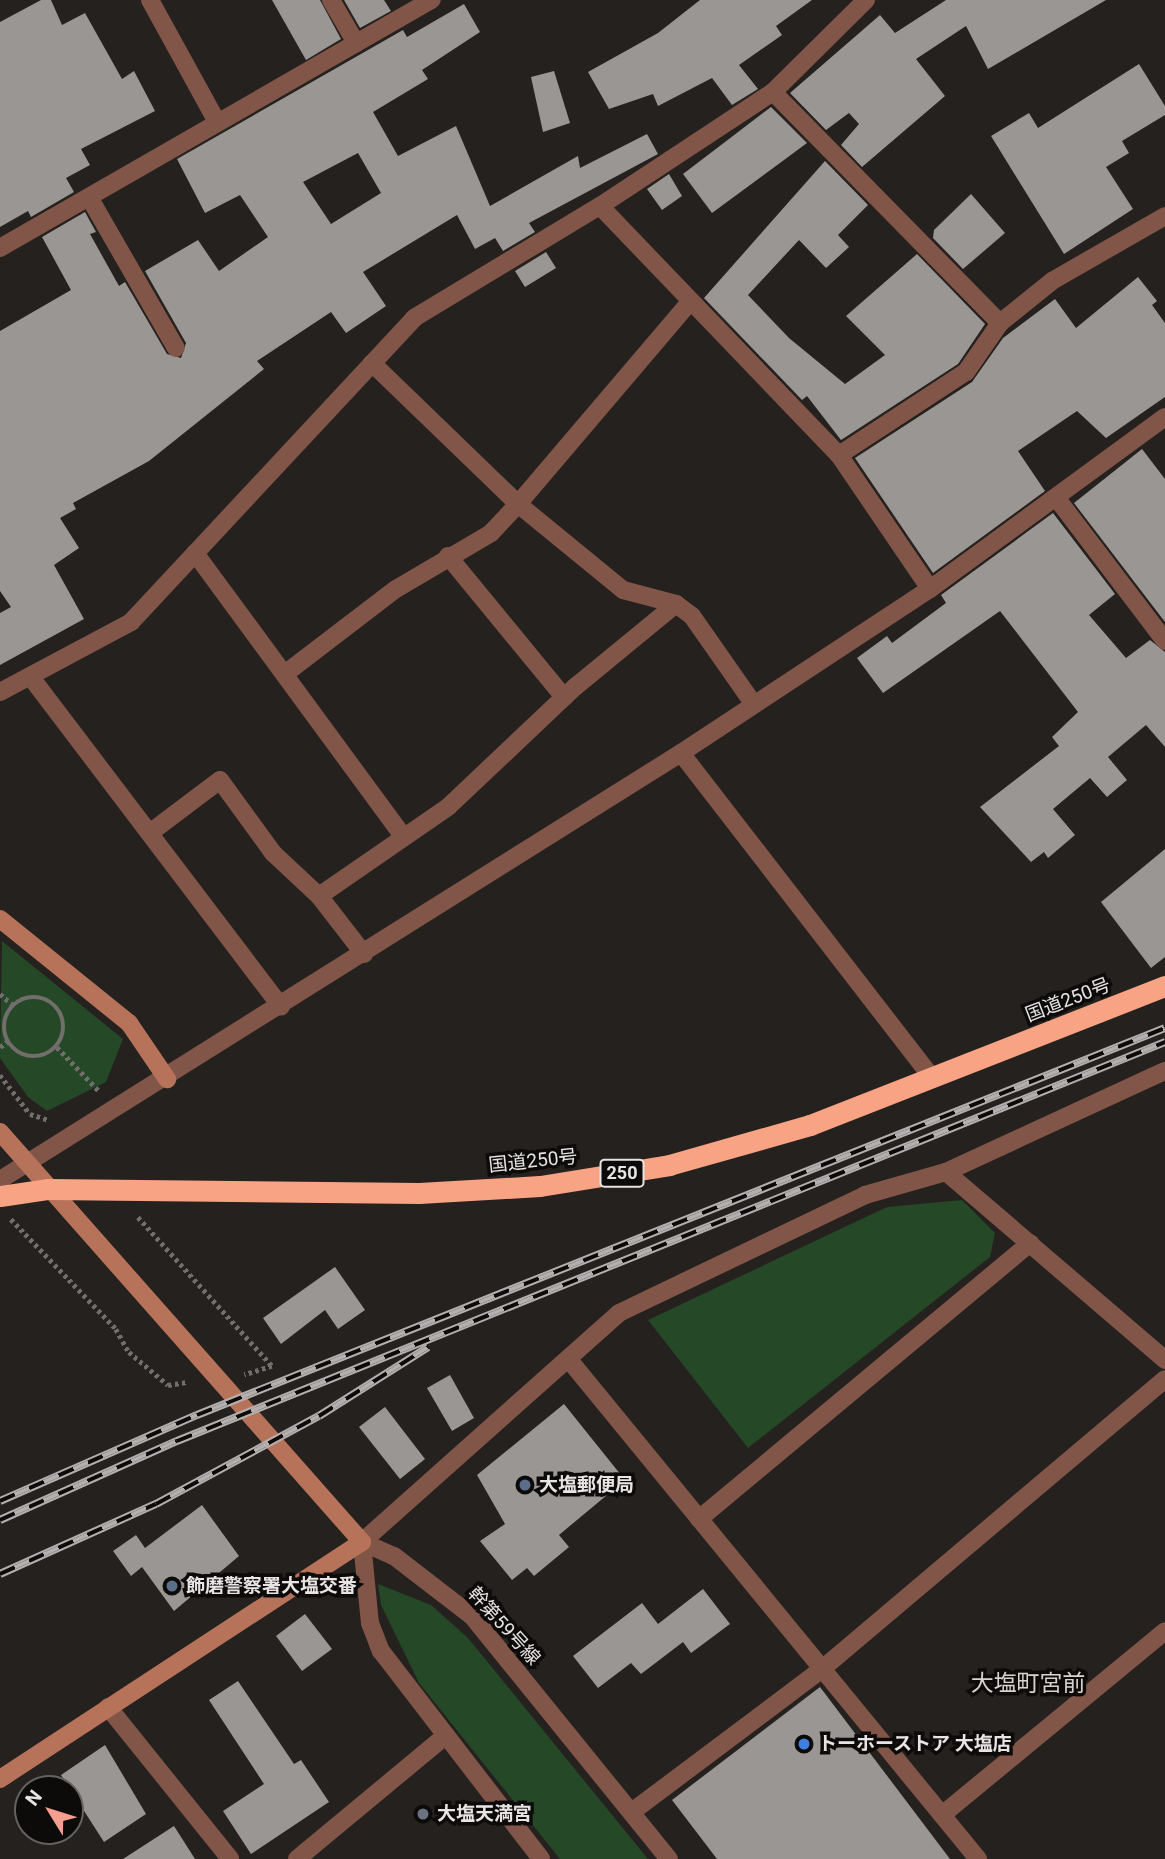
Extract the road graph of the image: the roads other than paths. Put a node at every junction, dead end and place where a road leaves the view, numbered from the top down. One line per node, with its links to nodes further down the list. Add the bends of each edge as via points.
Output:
1 (150, 0): 7 (street)
2 (331, 0): 5 (street)
3 (432, 0): 5 (street)
4 (866, 0): 6 (street)
5 (356, 43): 7 (street)
6 (773, 92): 9 (street); 13 (street)
7 (217, 121): 8 (street)
8 (89, 197): 11 (street); 14 (street)
9 (600, 206): 12 (street); 15 (street, via 414,317)
10 (1165, 216): 13 (street, via 1052,281)
11 (0, 248)
12 (690, 303): 17 (street); 19 (street)
13 (1000, 323): 17 (street, via 966,372)
14 (176, 348)
15 (372, 363): 19 (street); 20 (street)
16 (1165, 417): 18 (street)
17 (839, 455): 22 (street)
18 (1058, 500): 22 (street); 24 (street)
19 (518, 504): 21 (street, via 491,533); 23 (street, via 624,590)
20 (195, 553): 25 (street); 26 (street, via 131,622)
21 (449, 556): 25 (street); 28 (street)
22 (930, 589): 29 (street)
23 (676, 604): 28 (street); 29 (street, via 692,616)
24 (1165, 641)
25 (286, 673): 32 (street)
26 (30, 676): 27 (street); 31 (street)
27 (0, 692)
28 (564, 697): 32 (street, via 448,807)
29 (753, 703): 30 (street)
30 (681, 752): 35 (street); 39 (street)
31 (151, 832): 33 (street, via 220,780 273,853); 37 (street)
32 (403, 836): 33 (street)
33 (318, 896): 35 (street)
34 (0, 919): 40 (street, via 129,1023)
35 (365, 954): 37 (street)
36 (1165, 986): 39 (highway, 国道250号 / 250)
37 (281, 1007): 40 (street)
38 (1165, 1071): 43 (street)
39 (931, 1077): 45 (highway, 国道250号 / 250, via 810,1125 669,1165 540,1186 419,1193)
40 (167, 1079): 42 (street)
41 (0, 1132): 42 (street)
42 (23, 1161): 44 (street); 45 (street)
43 (946, 1172): 47 (street); 49 (street, via 865,1195 620,1312)
44 (0, 1180)
45 (48, 1189): 46 (highway, 国道250号 / 250); 52 (street)
46 (3, 1204)
47 (1030, 1244): 48 (street); 51 (street)
48 (1165, 1360)
49 (570, 1361): 51 (street); 52 (street)
50 (1165, 1379): 54 (street)
51 (699, 1519): 54 (street)
52 (362, 1542): 55 (street); 56 (street, via 370,1623 382,1651); 58 (street, 幹第59号線, via 394,1556 472,1616)
53 (1165, 1631): 59 (street)
54 (822, 1669): 58 (street); 59 (street)
55 (108, 1707): 57 (street); 60 (street)
56 (444, 1737): 61 (street); 62 (street)
57 (0, 1779)
58 (633, 1811): 63 (street, 幹第59号線)
59 (942, 1815): 64 (street)
60 (230, 1859)
61 (297, 1859)
62 (541, 1859)
63 (669, 1859)
64 (978, 1859)

